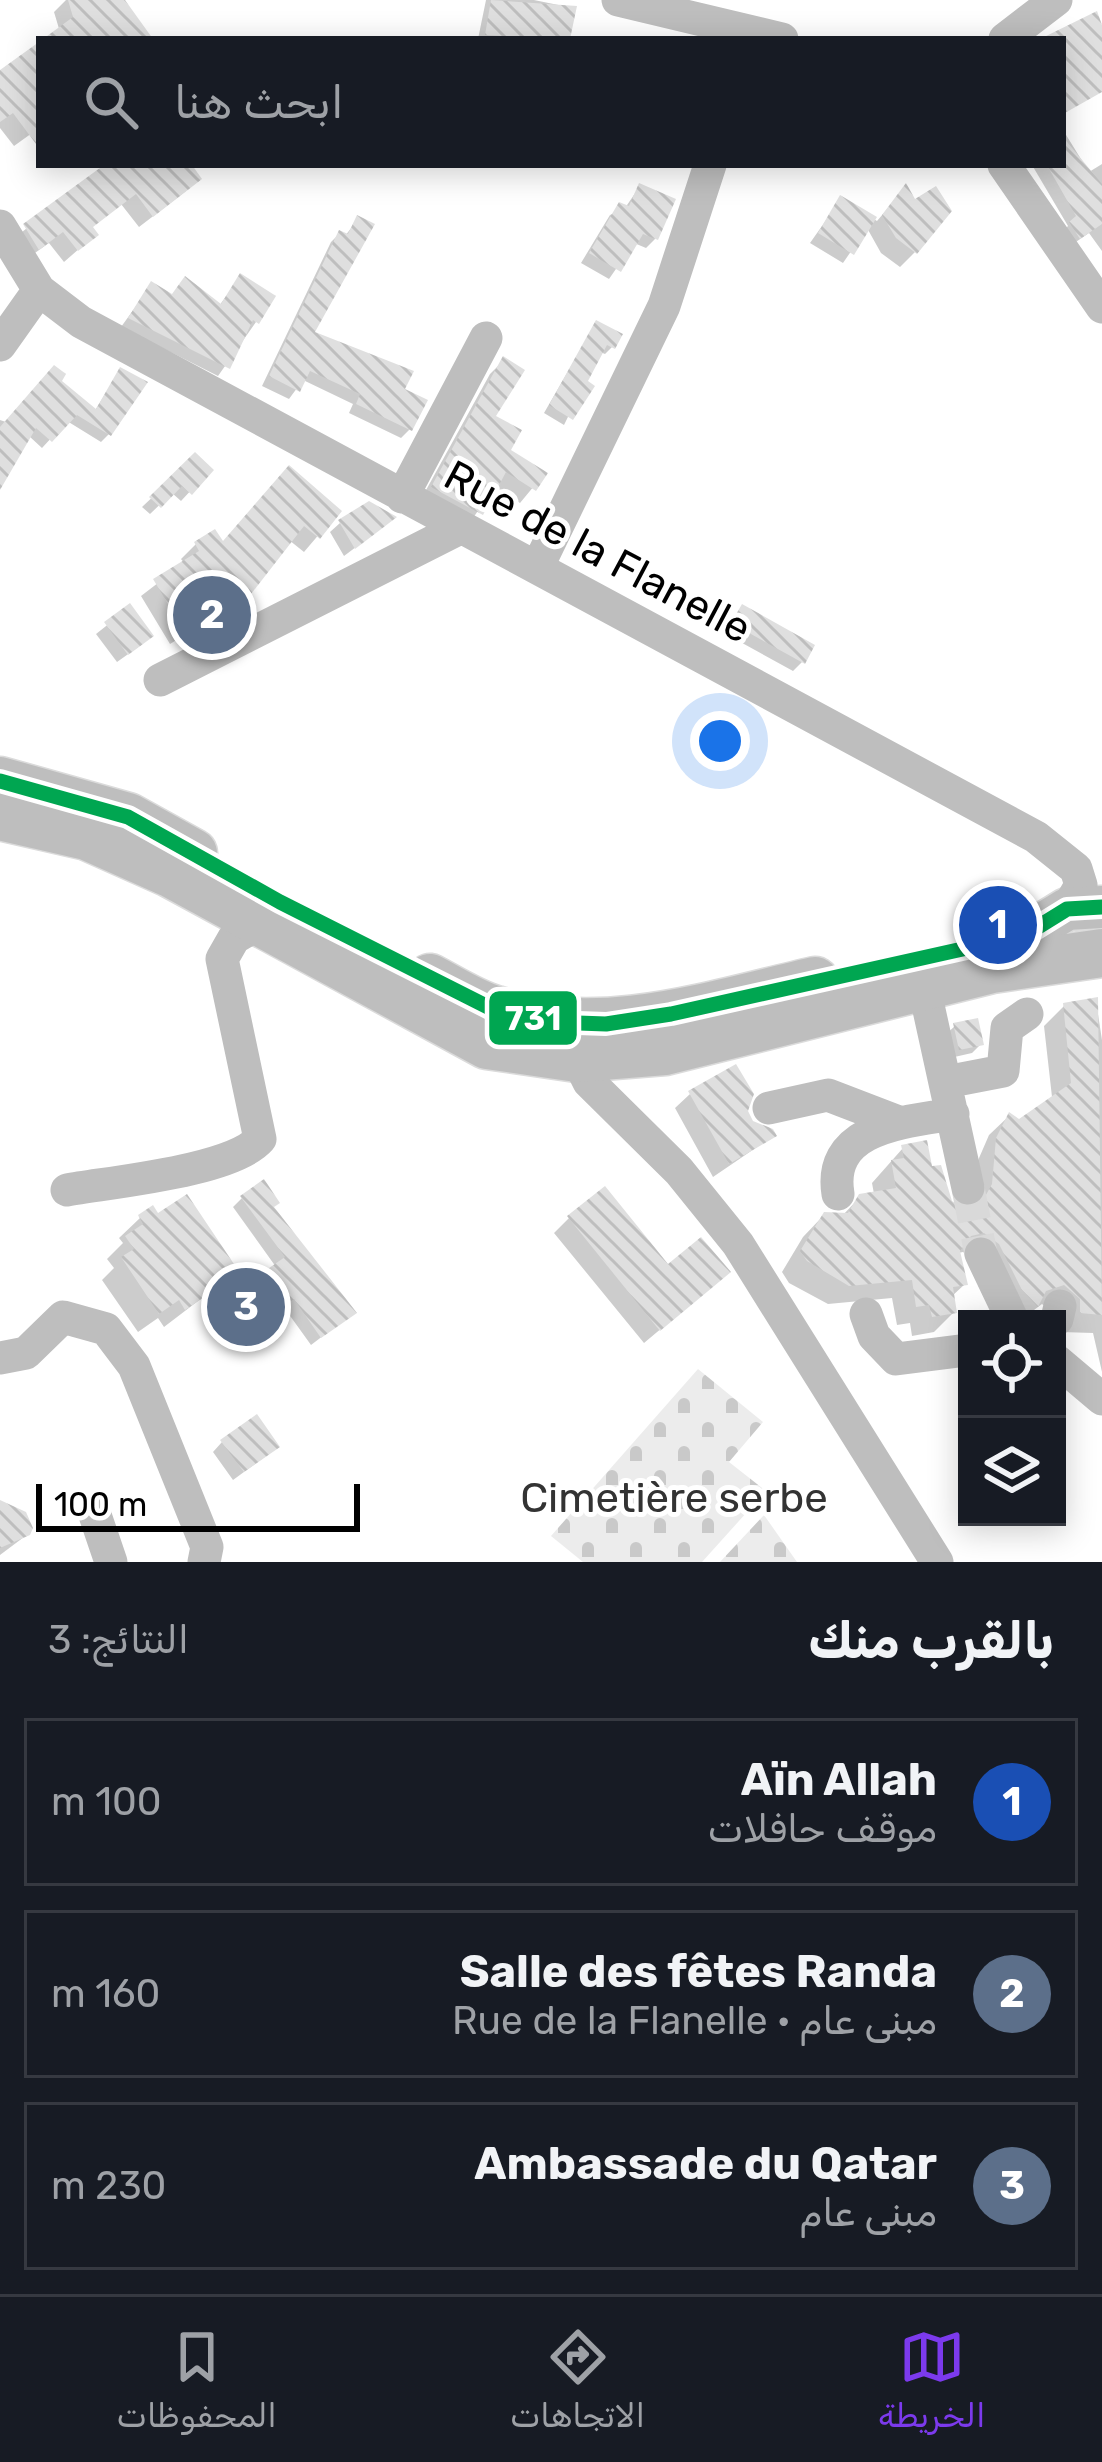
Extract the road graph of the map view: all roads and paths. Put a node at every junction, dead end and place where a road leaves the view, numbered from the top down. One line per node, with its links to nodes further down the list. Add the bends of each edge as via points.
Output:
1 (618, 0): 3 (street)
2 (1056, 0): 4 (street)
3 (758, 36)
4 (1009, 36)
5 (709, 168): 14 (street, via 664,306)
6 (1006, 168): 9 (street)
7 (0, 226): 8 (street)
8 (39, 290): 11 (street); 12 (street, Rue de la Flanelle, via 81,322)
9 (1102, 307)
10 (486, 338): 12 (street)
11 (0, 345)
12 (402, 496): 13 (street, Rue de la Flanelle)
13 (460, 528): 14 (street, Rue de la Flanelle); 15 (street)
14 (537, 568): 18 (street, Rue de la Flanelle, via 1036,837 1076,869)
15 (160, 680)
16 (0, 781): 20 (highway, via 128,817 492,1010 550,1022 606,1024)
17 (0, 815): 19 (highway, via 87,836)
18 (1091, 901): 20 (highway)
19 (258, 924): 25 (highway, via 487,1045); 30 (street, via 234,938 222,959 260,1139 227,1159)
20 (1027, 949): 21 (highway); 22 (main road); 23 (highway)
21 (1102, 953)
22 (1102, 974)
23 (924, 987): 25 (highway, via 665,1052); 26 (street)
24 (1027, 1014): 26 (street, via 1006,1028 1003,1071)
25 (577, 1058): 42 (street, via 589,1082 738,1244)
26 (949, 1098): 28 (street); 29 (street)
27 (770, 1108): 28 (street, via 828,1095)
28 (902, 1123): 31 (street, via 855,1140 836,1171)
29 (968, 1188)
30 (67, 1190)
31 (838, 1194)
32 (981, 1254): 33 (street)
33 (1008, 1310)
34 (866, 1314): 35 (street, via 896,1359)
35 (958, 1352)
36 (0, 1358): 41 (street, via 26,1352 63,1317 106,1329 134,1366 207,1546)
37 (1066, 1368): 38 (street)
38 (1102, 1399)
39 (95, 1515): 40 (street)
40 (112, 1562)
41 (204, 1562)
42 (937, 1562)

